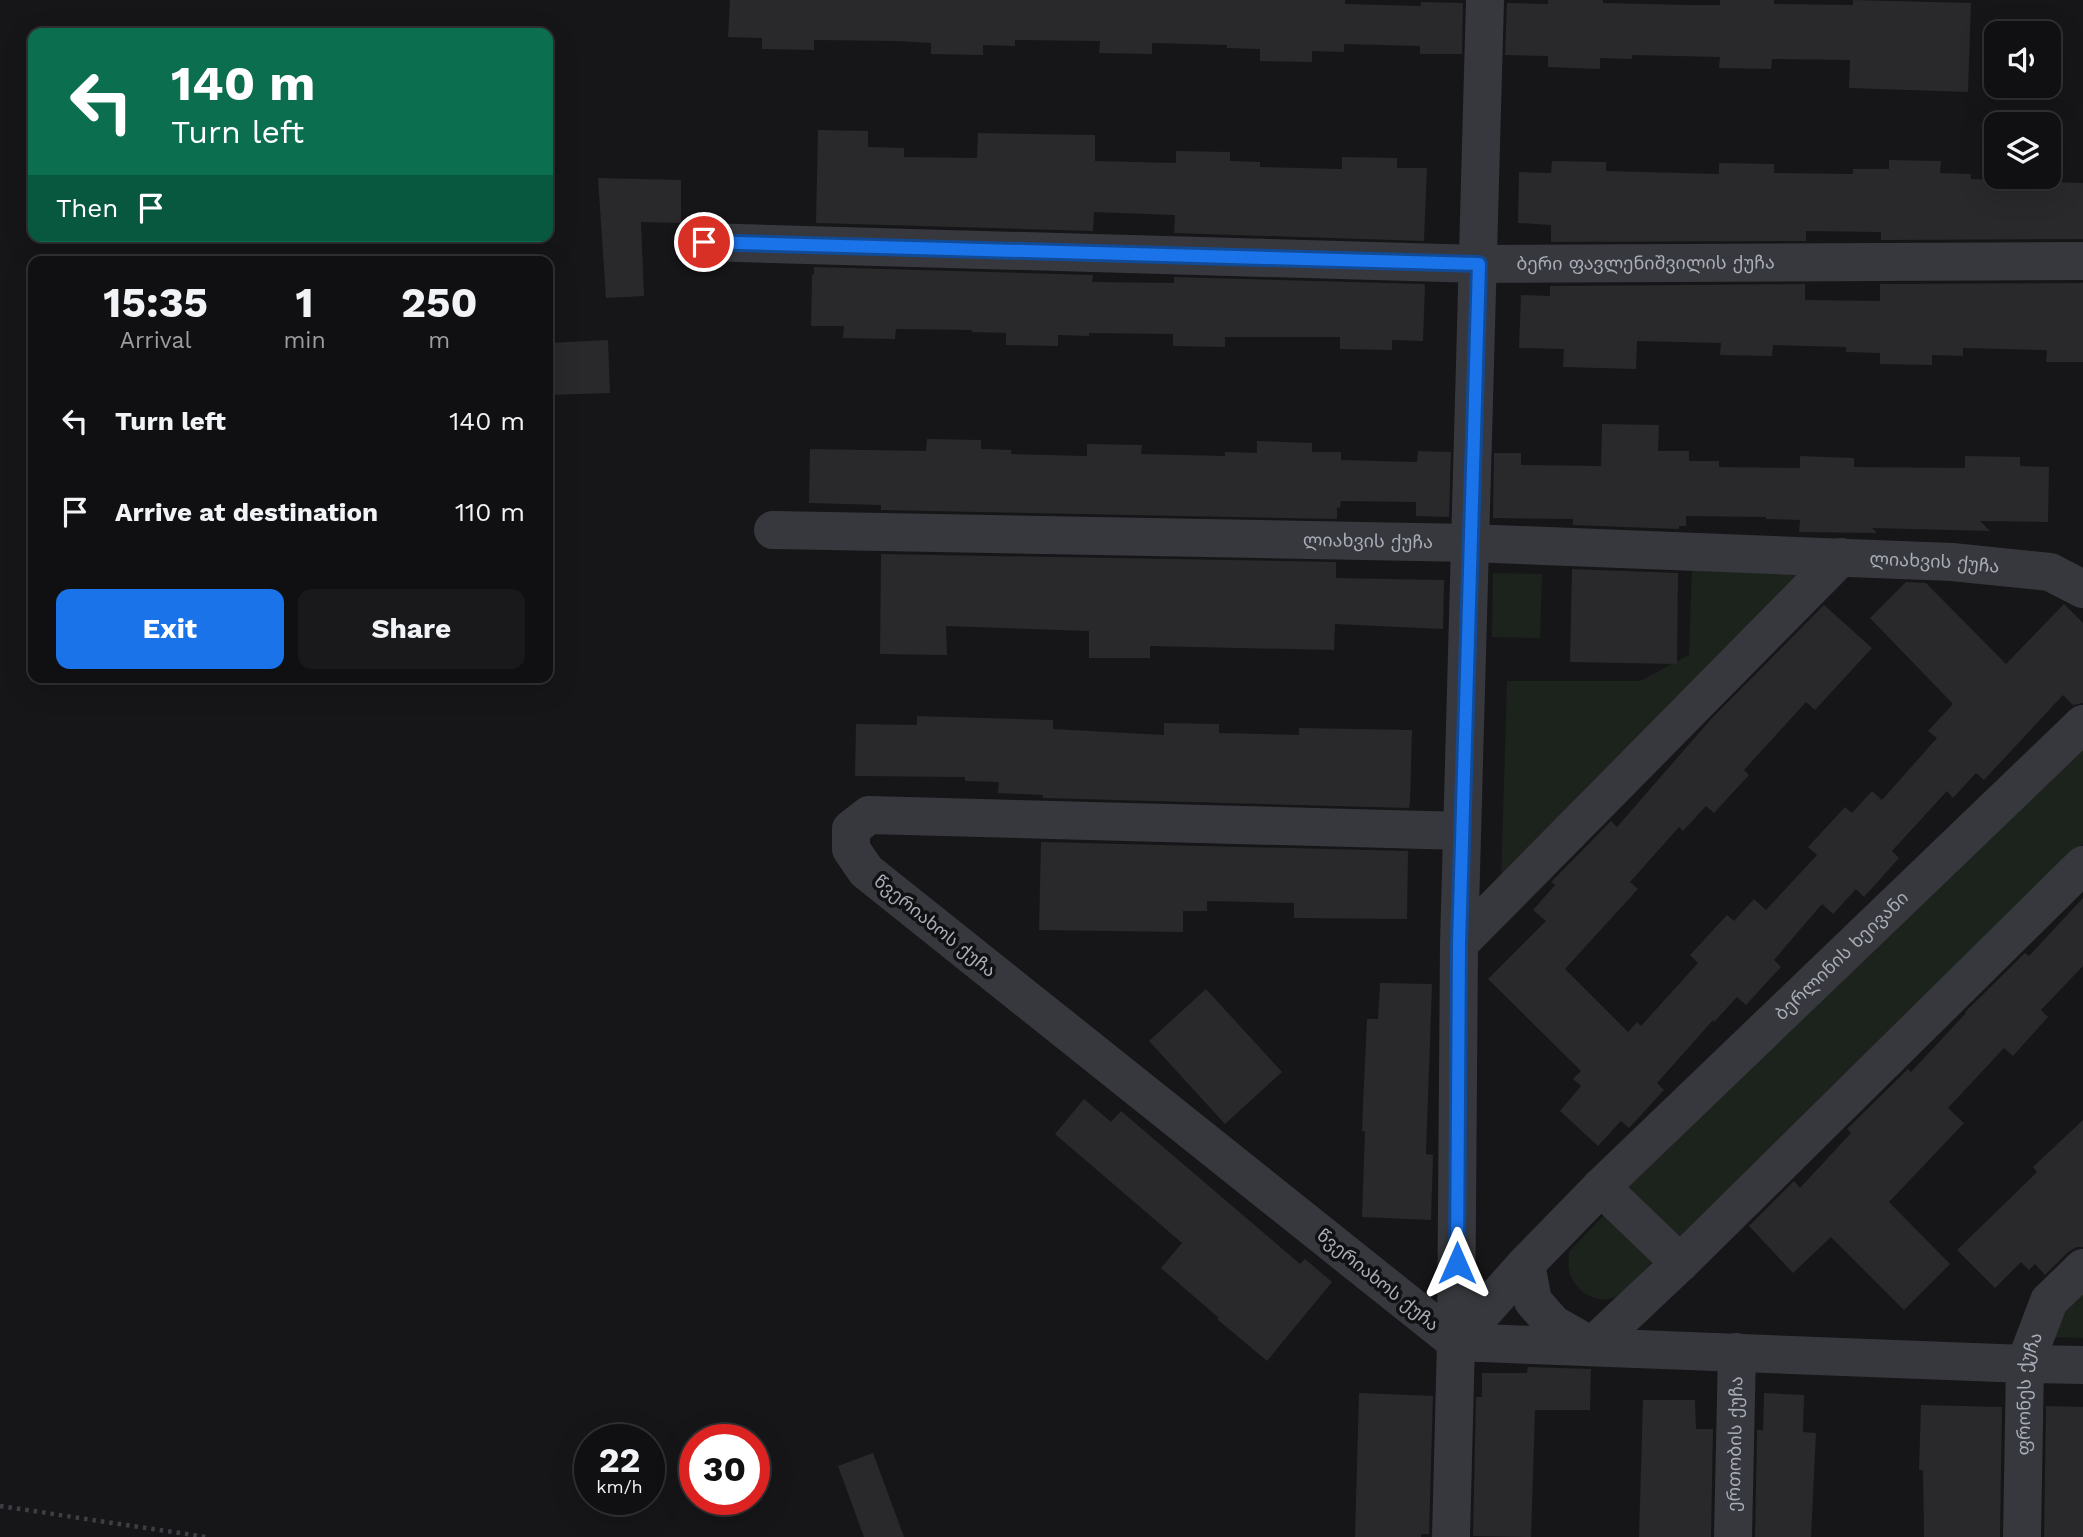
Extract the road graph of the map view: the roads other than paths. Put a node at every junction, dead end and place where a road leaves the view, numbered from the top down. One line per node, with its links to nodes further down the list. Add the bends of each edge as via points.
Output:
1 (1485, 0): 4 (street)
2 (704, 242): 4 (street, ბერი ფავლენიშვილის ქუჩა)
3 (2083, 261): 4 (street, ბერი ფავლენიშვილის ქუჩა)
4 (1479, 264): 6 (street)
5 (773, 530): 6 (street, ლიახვის ქუჩა)
6 (1470, 543): 7 (street, ლიახვის ქუჩა); 10 (street)
7 (1841, 557): 8 (street, ლიახვის ქუჩა, via 2050,572); 12 (street)
8 (2083, 589)
9 (2083, 724): 13 (street, ბერლინის ხეივანი)
10 (1462, 831): 12 (street); 17 (street, წვერიახოს ქუჩა, via 869,815 851,829 851,849 866,871)
11 (2083, 864): 15 (street)
12 (1459, 944): 17 (street)
13 (1601, 1187): 14 (street, ბერლინის ხეივანი); 15 (street)
14 (1525, 1264): 17 (street, ბერლინის ხეივანი); 18 (street, via 1533,1301 1553,1324)
15 (1680, 1264): 18 (street)
16 (2083, 1268): 20 (street, ფრონეს ქუჩა, via 2049,1301)
17 (1456, 1342): 18 (street); 22 (street)
18 (1592, 1346): 19 (street)
19 (1737, 1352): 20 (street); 23 (street, ერთობის ქუჩა)
20 (2025, 1364): 21 (street); 24 (street, ფრონეს ქუჩა)
21 (2083, 1365)
22 (1451, 1537)
23 (1733, 1537)
24 (2022, 1537)

